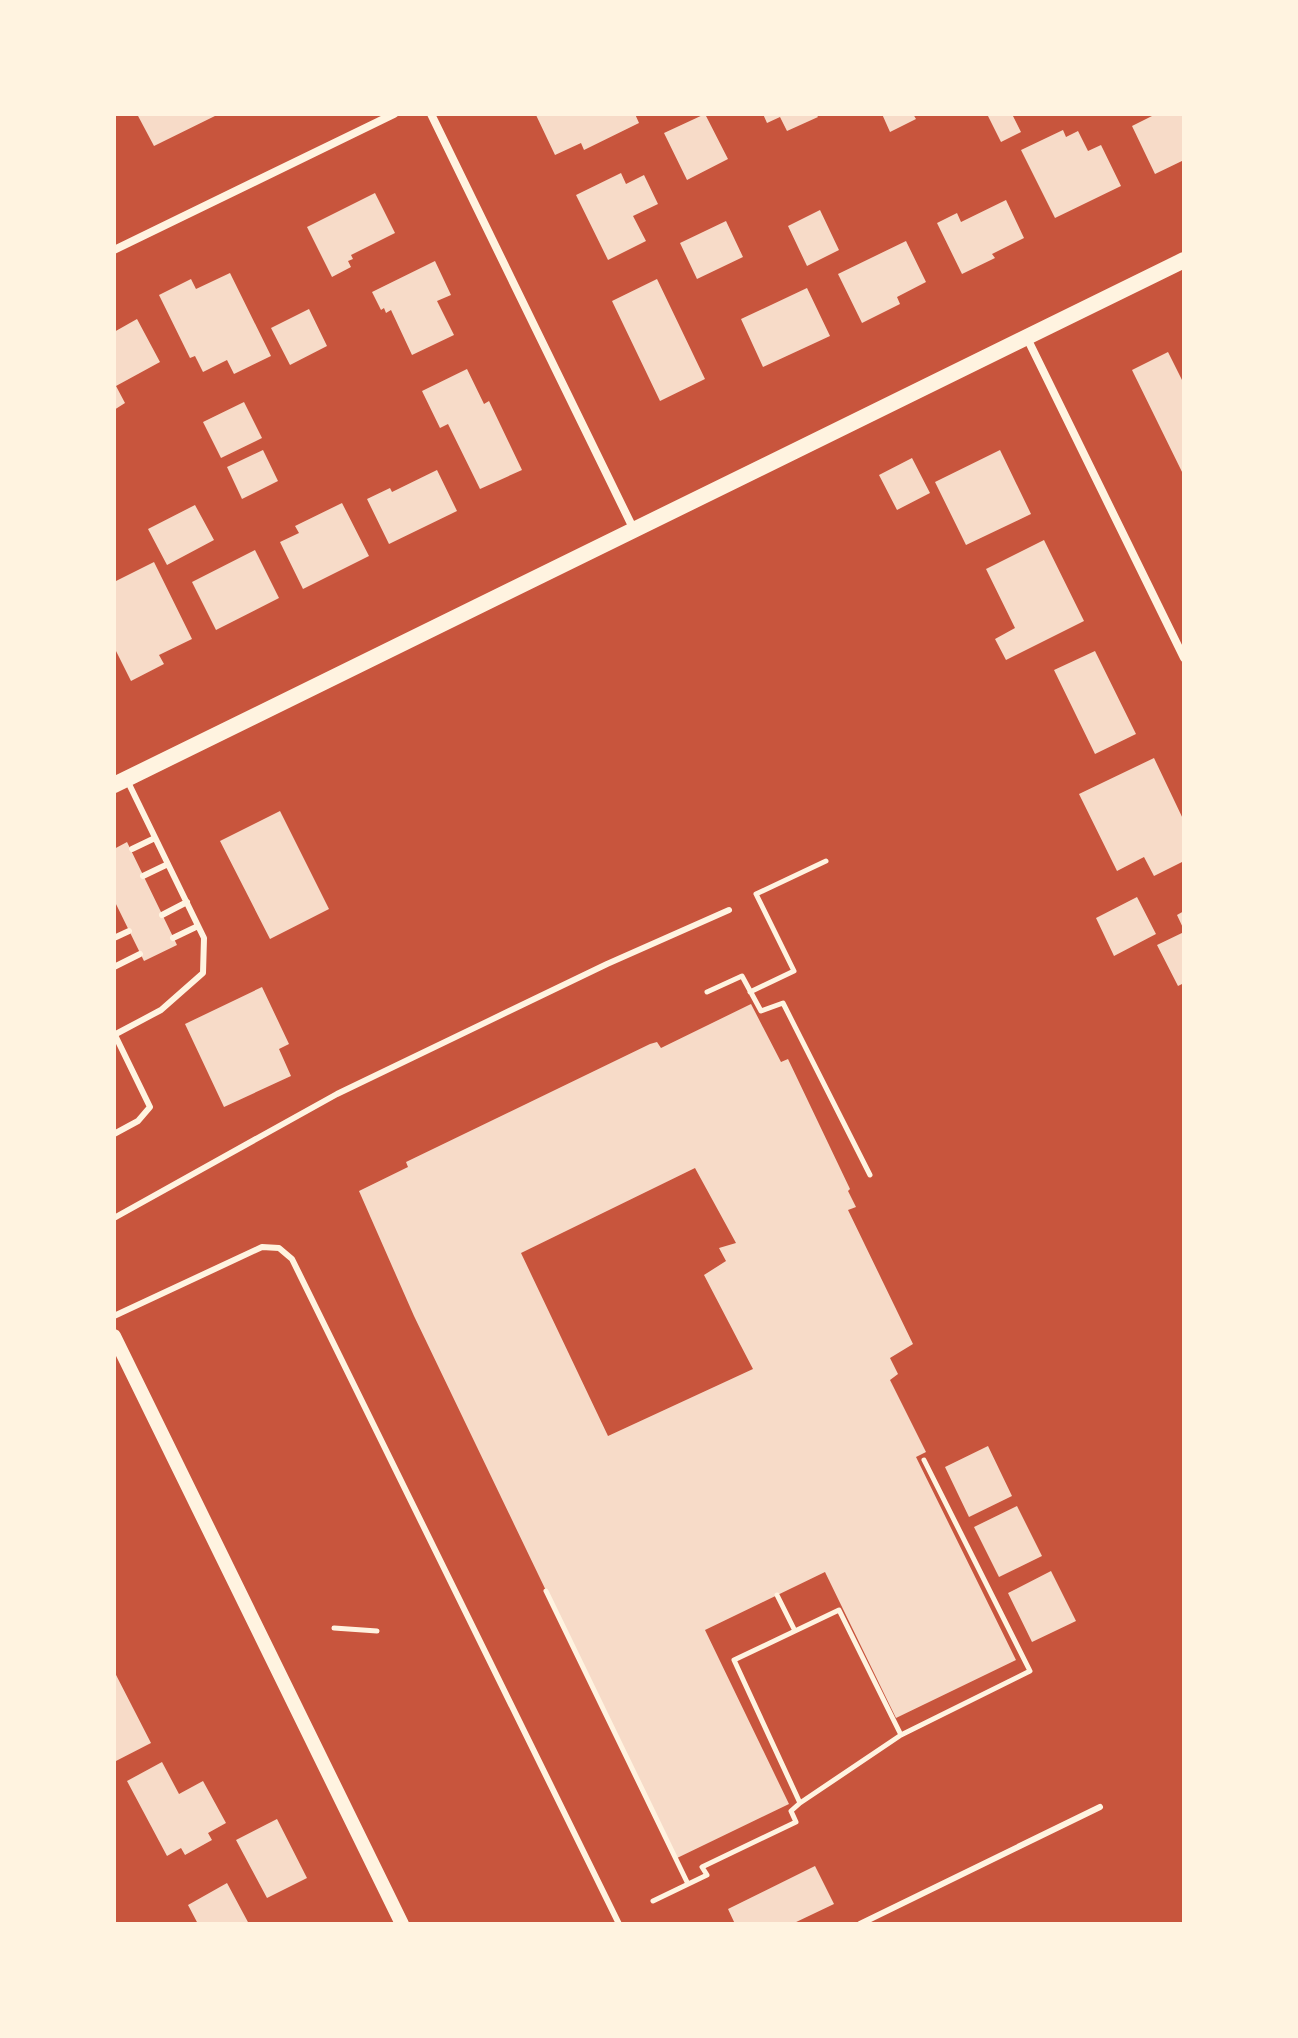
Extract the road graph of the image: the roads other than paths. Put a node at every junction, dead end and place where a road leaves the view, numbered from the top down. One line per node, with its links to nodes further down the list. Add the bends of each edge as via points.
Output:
1 (394, 114): 3 (street)
2 (431, 114): 6 (street)
3 (114, 250)
4 (1184, 260): 5 (main road)
5 (1027, 338): 6 (main road); 7 (street)
6 (634, 530): 8 (main road)
7 (1184, 658)
8 (120, 782): 9 (lane)
9 (155, 838): 10 (lane); 11 (lane)
10 (132, 849)
11 (168, 864): 12 (lane); 13 (lane)
12 (143, 876)
13 (187, 902): 15 (lane); 16 (lane)
14 (729, 910): 24 (lane, via 337,1094)
15 (162, 915)
16 (198, 926): 19 (lane); 22 (lane, via 204,938 203,973 161,1010)
17 (129, 931): 18 (lane)
18 (114, 938)
19 (173, 938)
20 (140, 954): 21 (lane)
21 (114, 967)
22 (114, 1034): 23 (lane, via 150,1107)
23 (114, 1134)
24 (114, 1218)
25 (114, 1316): 29 (lane, via 262,1247 279,1248 292,1259)
26 (114, 1336): 28 (street)
27 (1100, 1807): 30 (lane)
28 (402, 1924)
29 (619, 1924)
30 (860, 1924)

